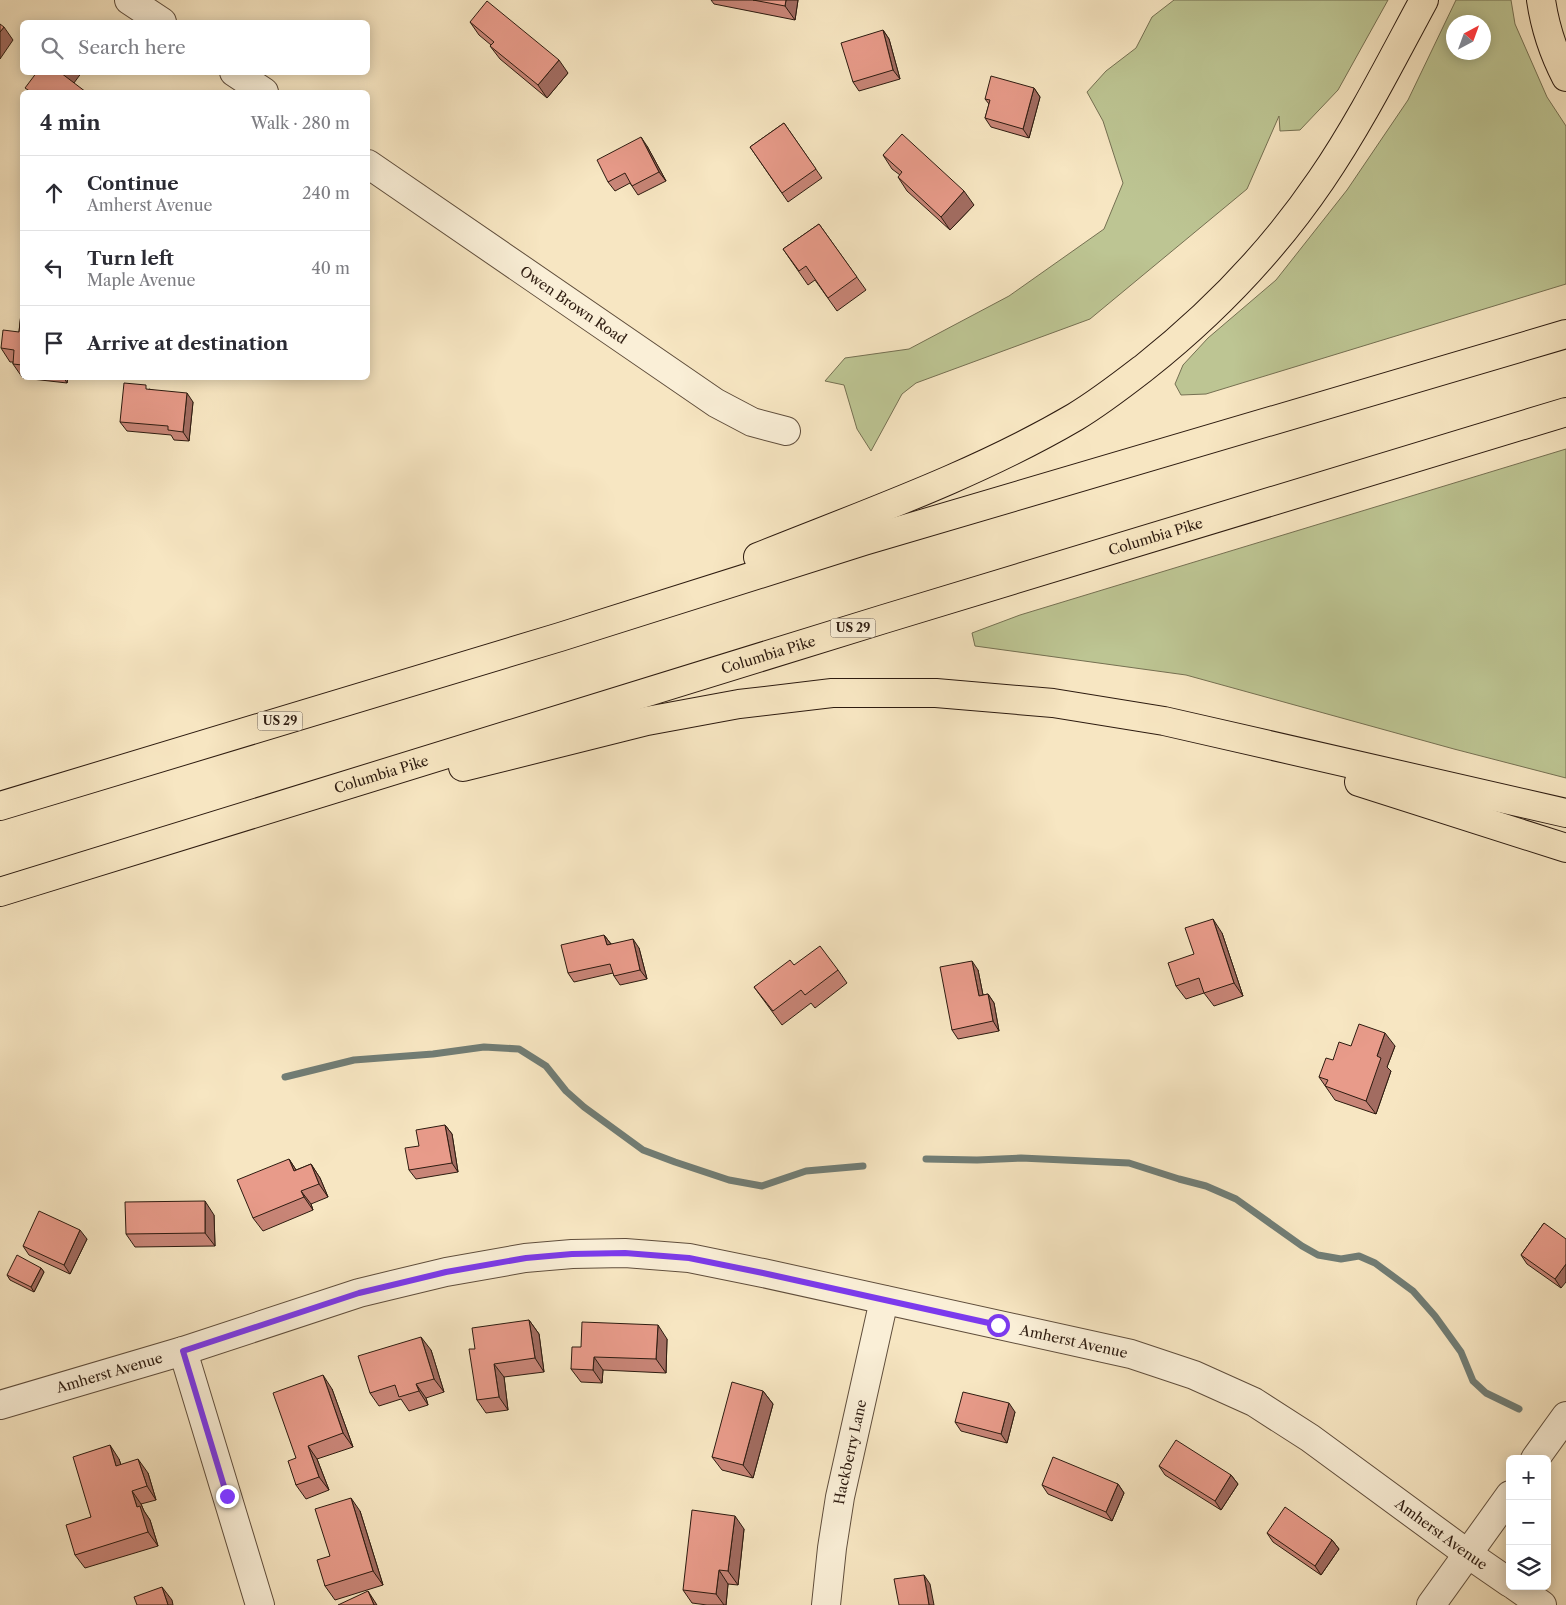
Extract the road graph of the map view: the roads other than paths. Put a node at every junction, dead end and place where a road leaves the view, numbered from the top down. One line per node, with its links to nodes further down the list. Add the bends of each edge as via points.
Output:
1 (129, 0): 4 (street)
2 (1424, 0): 12 (highway, via 1359,119 1320,180 1275,240 1186,334 1129,379 1077,416 1009,453)
3 (1541, 0): 6 (highway, via 1544,21)
4 (159, 20)
5 (238, 75): 7 (street)
6 (1566, 77)
7 (261, 90)
8 (370, 165): 11 (street, Owen Brown Road, via 716,403 752,422)
9 (1566, 334): 12 (highway, US 29, via 873,538)
10 (1566, 412): 17 (highway, Columbia Pike / US 29)
11 (786, 431)
12 (560, 636): 14 (highway, US 29)
13 (1164, 721): 15 (highway); 16 (highway); 17 (highway, via 1053,703 936,692 832,693 739,704 647,721)
14 (0, 806)
15 (1566, 813)
16 (1566, 848)
17 (142, 849): 18 (highway, Columbia Pike / US 29)
18 (0, 892)
19 (884, 1300): 20 (street, Amherst Avenue, via 689,1258 625,1253 572,1254 526,1258 446,1272 359,1293); 25 (street, Amherst Avenue, via 1131,1354 1194,1375 1254,1402 1310,1438); 29 (street, Hackberry Lane, via 840,1497)
20 (183, 1351): 21 (street, Amherst Avenue); 28 (street)
21 (0, 1405)
22 (1566, 1416): 23 (street)
23 (1538, 1455)
24 (1506, 1500): 25 (street)
25 (1468, 1554): 26 (street, Amherst Avenue); 30 (street)
26 (1506, 1580)
27 (1520, 1590): 31 (street)
28 (260, 1605)
29 (826, 1605)
30 (1431, 1605)
31 (1542, 1605)

